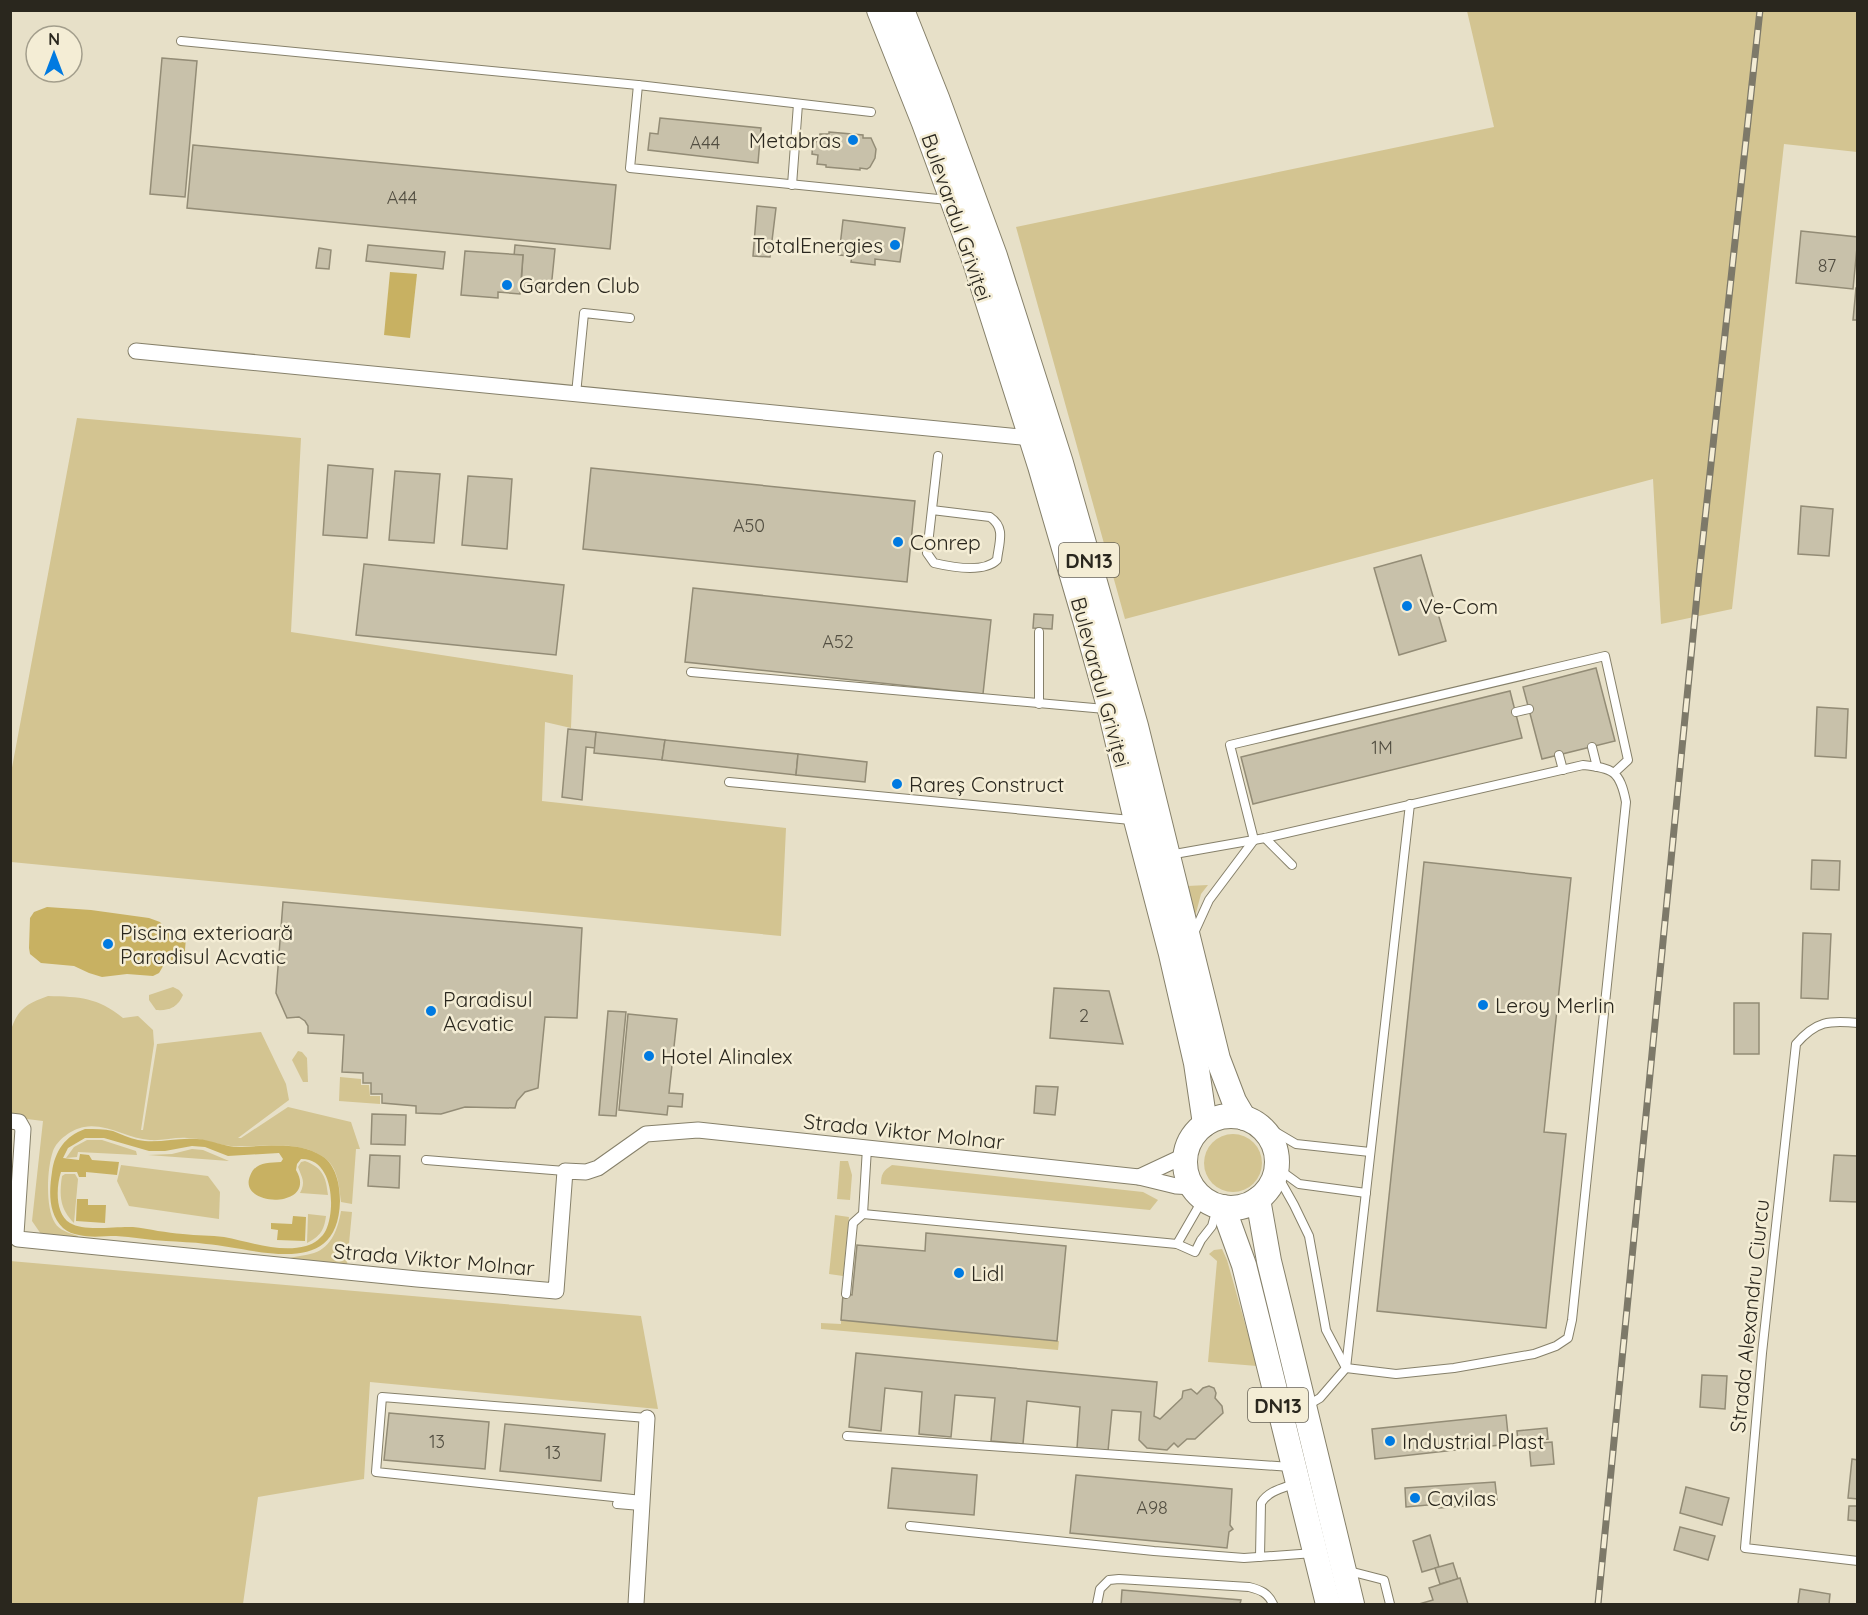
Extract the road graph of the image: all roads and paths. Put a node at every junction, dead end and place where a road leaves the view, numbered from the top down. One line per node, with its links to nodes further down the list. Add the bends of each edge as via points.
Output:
1 (879, 10): 8 (main road, Bulevardul Griviței)
2 (902, 10): 31 (main road, Bulevardul Griviței / DN13, via 991,245 1047,416 1136,726)
3 (181, 41): 4 (lane)
4 (638, 85): 5 (lane); 7 (lane, via 630,168)
5 (798, 104): 6 (lane); 7 (lane)
6 (871, 112)
7 (792, 185): 8 (lane)
8 (953, 201): 12 (main road, Bulevardul Griviței)
9 (630, 318): 11 (lane, via 584,313)
10 (136, 351): 11 (street)
11 (576, 394): 12 (street)
12 (1031, 438): 19 (main road, Bulevardul Griviței)
13 (938, 456): 14 (lane)
14 (932, 510): 14 (lane, via 927,553 934,563 986,568 997,560 1000,528 996,521)
15 (1039, 632): 17 (lane)
16 (691, 672): 17 (lane)
17 (1039, 704): 19 (lane)
18 (1529, 709): 20 (lane)
19 (1110, 710): 28 (main road, Bulevardul Griviței)
20 (1516, 712)
21 (1592, 747): 23 (lane)
22 (1559, 755): 24 (lane)
23 (1597, 766): 24 (lane); 25 (lane)
24 (1563, 770): 27 (lane)
25 (1615, 772): 30 (lane, via 1628,760 1605,656 1230,745 1243,781); 51 (lane, via 1626,802 1568,1338 1534,1354 1454,1368 1396,1374)
26 (729, 782): 28 (lane)
27 (1410, 804): 29 (lane); 39 (lane)
28 (1136, 820): 37 (main road, Bulevardul Griviței, via 1196,1063)
29 (1265, 838): 30 (lane); 32 (lane)
30 (1254, 840): 31 (lane); 33 (lane, via 1209,900)
31 (1168, 855): 33 (main road, Bulevardul Griviței / DN13)
32 (1292, 865)
33 (1190, 943): 36 (main road, Bulevardul Griviței / DN13, via 1218,1059 1234,1101)
34 (1857, 1023): 61 (lane, Strada Alexandru Ciurcu, via 1834,1021 1808,1031 1796,1044 1745,1548)
35 (10, 1121): 43 (street, Strada Viktor Molnar, via 19,1122 23,1129 18,1239 417,1279 556,1291)
36 (1249, 1121): 37 (main road, via 1220,1118); 39 (lane, via 1296,1144); 42 (main road, DN13, via 1274,1147)
37 (1205, 1124): 40 (main road, via 1192,1138)
38 (867, 1148): 43 (street, Strada Viktor Molnar, via 698,1130 670,1131 646,1134 586,1172); 44 (street, Strada Viktor Molnar); 48 (lane)
39 (1371, 1152): 45 (lane)
40 (1186, 1155): 44 (street); 47 (main road, DN13, via 1185,1166)
41 (426, 1160): 43 (lane)
42 (1276, 1170): 45 (lane, via 1299,1184); 46 (main road, via 1271,1185); 51 (lane, via 1309,1236 1326,1330)
43 (565, 1171)
44 (1138, 1177): 47 (street, Strada Viktor Molnar, via 1176,1186)
45 (1366, 1193): 51 (lane)
46 (1258, 1199): 47 (main road, via 1242,1207); 52 (main road, DN13)
47 (1209, 1200): 49 (lane); 49 (lane, via 1212,1226 1195,1252); 55 (main road, DN13, via 1244,1265)
48 (862, 1214): 49 (lane); 50 (lane, via 853,1224)
49 (1177, 1244)
50 (846, 1294)
51 (1346, 1368): 52 (lane, via 1320,1398)
52 (1305, 1407): 62 (main road, DN13)
53 (647, 1418): 56 (street); 56 (lane, via 382,1397 376,1472)
54 (847, 1436): 55 (lane)
55 (1295, 1475): 59 (main road, DN13); 60 (lane, via 1261,1503)
56 (642, 1503): 57 (lane); 63 (street)
57 (617, 1504)
58 (909, 1526): 60 (lane, via 1154,1551)
59 (1315, 1553): 60 (lane); 66 (main road, DN13)
60 (1260, 1557)
61 (1857, 1561)
62 (1344, 1570): 67 (main road, DN13); 68 (lane, via 1384,1580)
63 (636, 1605)
64 (1097, 1605): 65 (lane, via 1100,1589 1109,1580 1119,1578 1249,1587 1260,1590)
65 (1273, 1605)
66 (1328, 1605)
67 (1352, 1605)
68 (1390, 1605)

